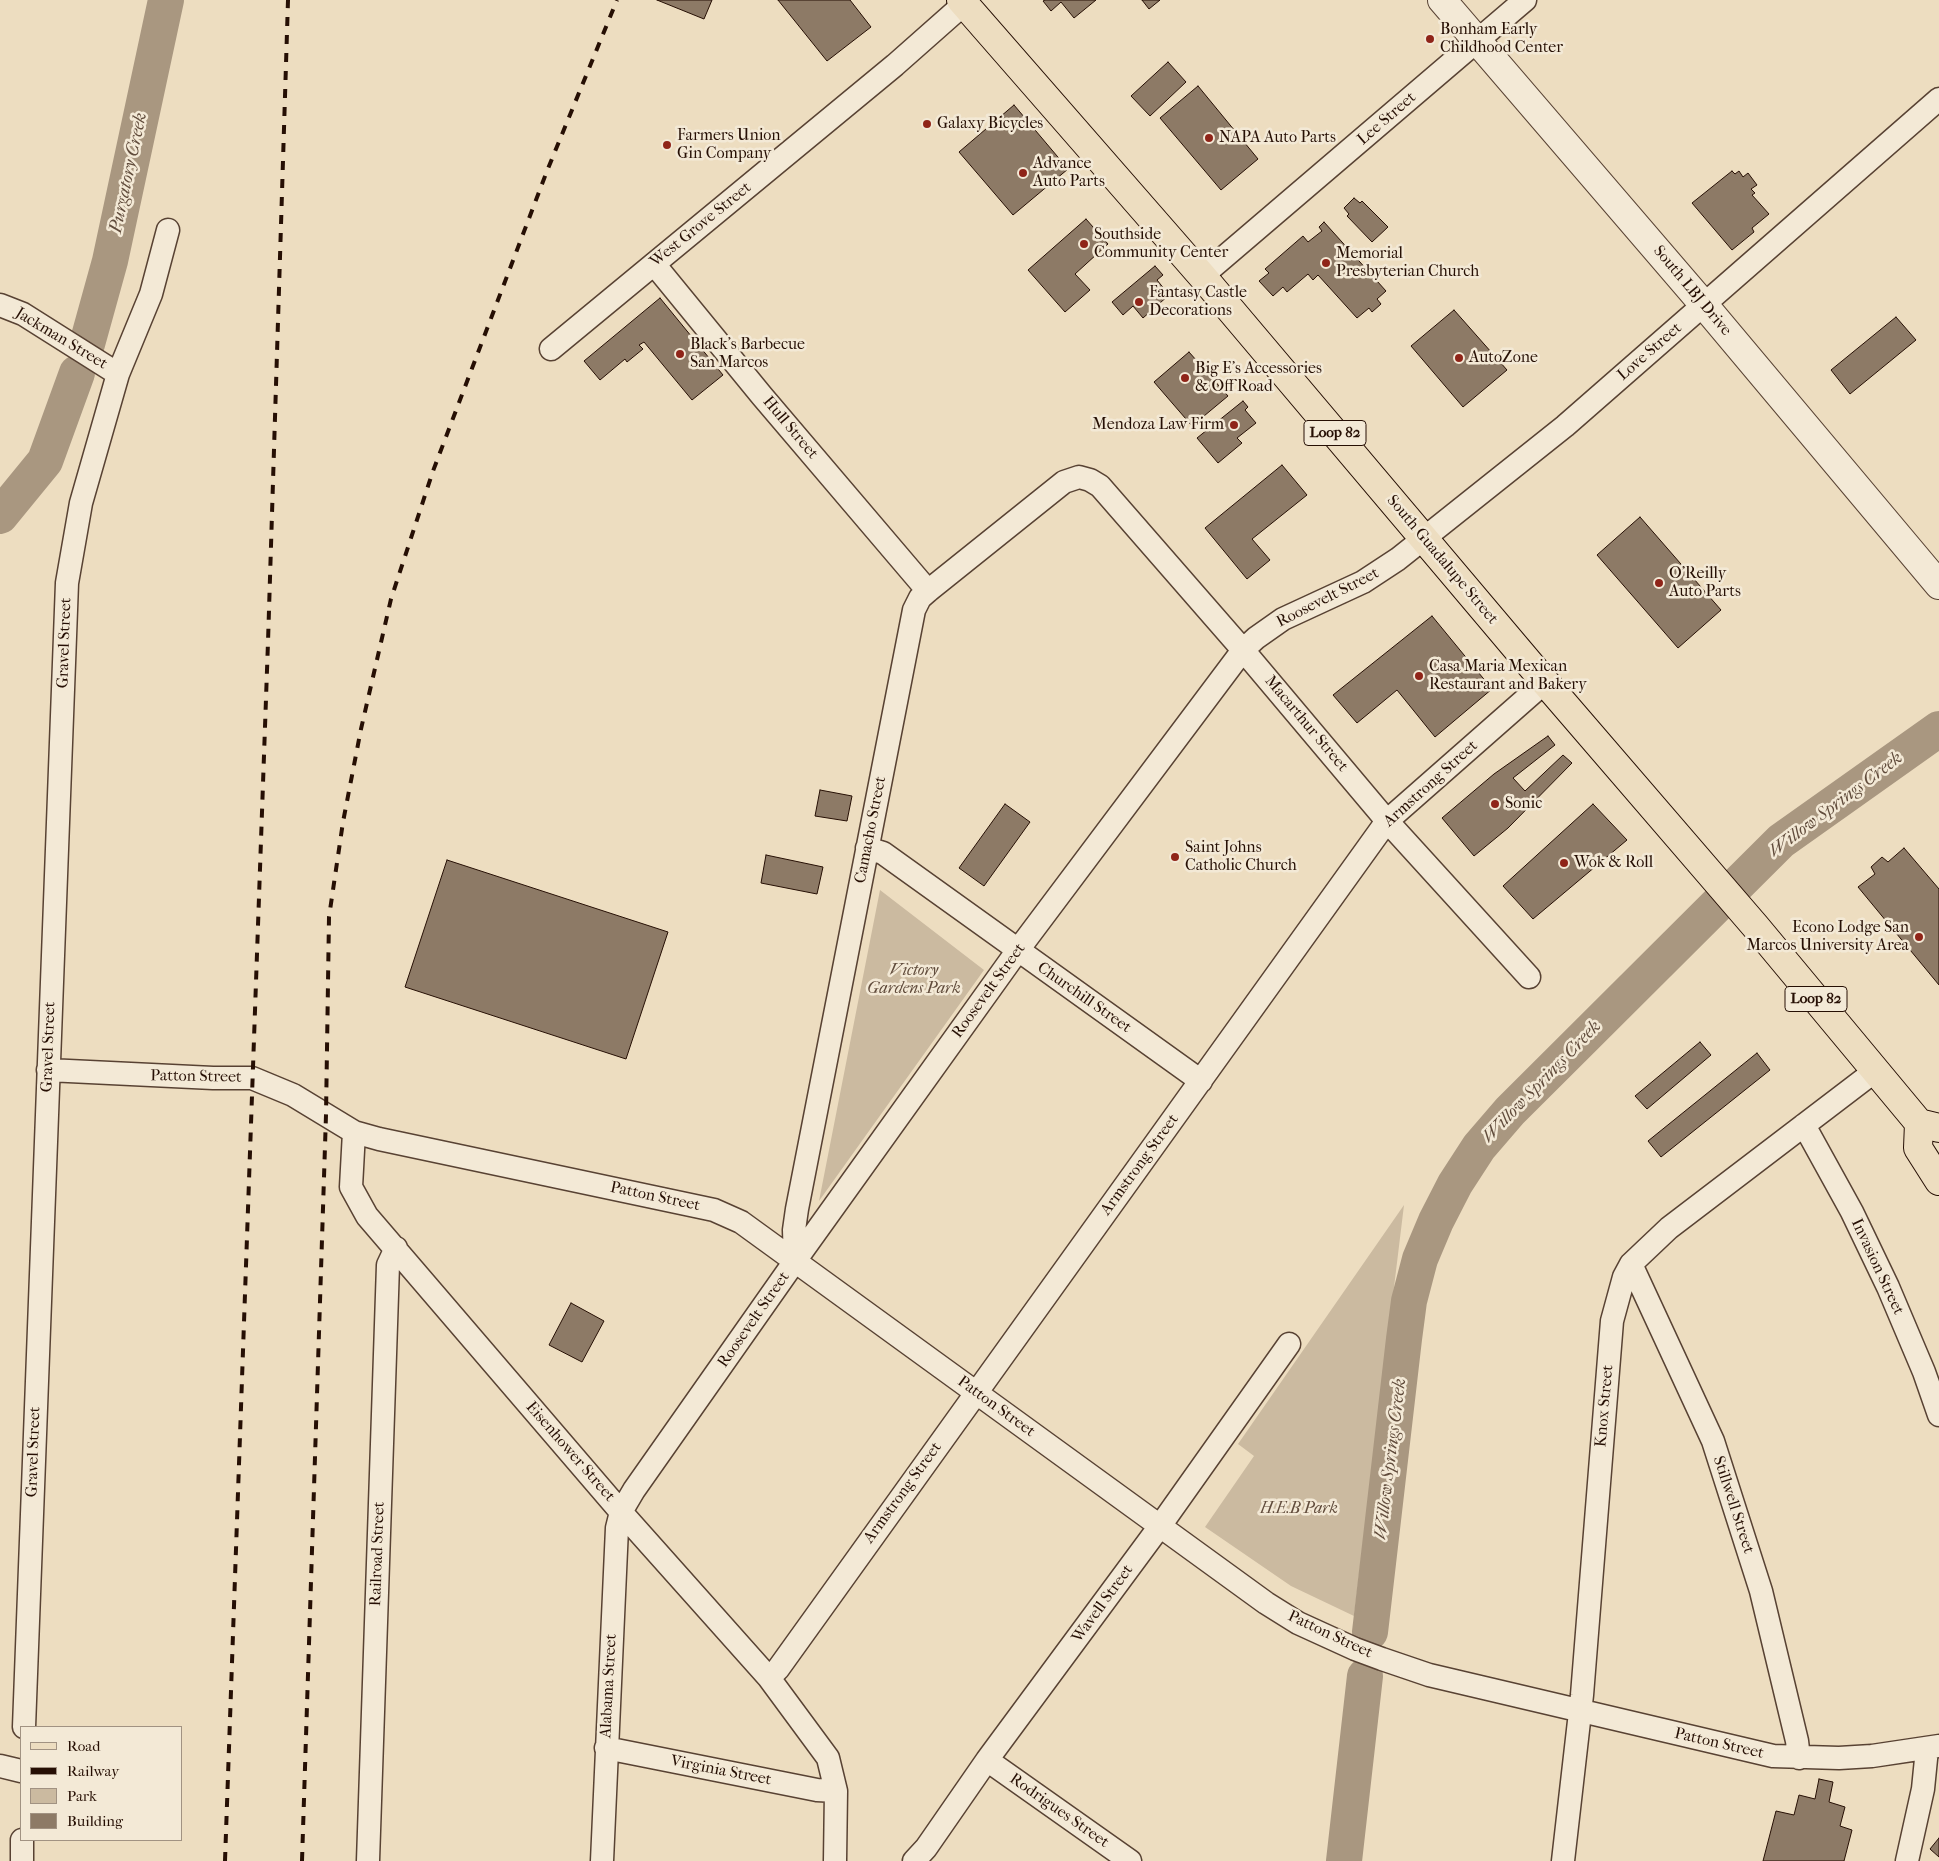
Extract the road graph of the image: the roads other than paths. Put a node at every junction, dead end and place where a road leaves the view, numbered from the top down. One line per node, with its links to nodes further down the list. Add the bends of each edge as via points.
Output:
1 (1442, 0): 4 (street, South LBJ Drive)
2 (1525, 0): 4 (street, Lee Street)
3 (965, 1): 7 (street, West Grove Street, via 895,65); 8 (main road, South Guadalupe Street / Loop 82)
4 (1477, 42): 8 (street, Lee Street); 9 (street, South LBJ Drive)
5 (1939, 99): 9 (street, Love Street)
6 (168, 230): 12 (street, Jackman Street, via 151,294)
7 (654, 264): 11 (street, West Grove Street); 16 (street, Hull Street)
8 (1202, 276): 14 (main road, South Guadalupe Street / Loop 82)
9 (1704, 304): 14 (street, Love Street, via 1565,426); 15 (street, South LBJ Drive)
10 (0, 305): 12 (street, Jackman Street, via 23,314)
11 (551, 349)
12 (118, 374): 23 (street, Gravel Street, via 81,503 67,583)
13 (1079, 477): 16 (street, Camacho Street, via 1050,492); 17 (street, Macarthur Street, via 1100,486)
14 (1424, 539): 17 (street, Roosevelt Street, via 1363,582 1283,619); 18 (main road, South Guadalupe Street / Loop 82)
15 (1939, 585)
16 (928, 590): 20 (street, Camacho Street, via 914,610)
17 (1243, 650): 19 (street, Macarthur Street); 21 (street, Roosevelt Street)
18 (1546, 682): 19 (street, Armstrong Street); 24 (main road, South Guadalupe Street / Loop 82)
19 (1387, 821): 22 (street, Macarthur Street); 25 (street, Armstrong Street)
20 (867, 848): 21 (street, Churchill Street, via 883,853); 31 (street, Camacho Street, via 794,1230)
21 (1018, 950): 25 (street, Churchill Street); 31 (street, Roosevelt Street)
22 (1529, 977)
23 (48, 1070): 28 (street, Patton Street, via 252,1078 293,1095); 40 (street, Gravel Street)
24 (1875, 1070): 26 (street, Knox Street); 27 (main road, South Guadalupe Street / Loop 82)
25 (1201, 1081): 34 (street, Armstrong Street)
26 (1804, 1125): 32 (street, Knox Street, via 1669,1228); 35 (street, Invasion Street, via 1852,1212 1888,1287)
27 (1929, 1126): 29 (main road, South Guadalupe Street / Loop 82, via 1918,1148)
28 (354, 1132): 30 (street, Eisenhower Street, via 351,1187 367,1216); 31 (street, Patton Street, via 379,1140 714,1210 741,1222)
29 (1939, 1181)
30 (396, 1248): 36 (street, Eisenhower Street); 50 (street, Railroad Street, via 388,1265)
31 (795, 1261): 34 (street, Patton Street); 36 (street, Roosevelt Street)
32 (1631, 1264): 39 (street, Knox Street, via 1619,1289 1612,1321); 43 (street, Stillwell Street, via 1713,1441 1761,1591)
33 (1289, 1344): 37 (street, Wavell Street)
34 (976, 1392): 37 (street, Patton Street); 38 (street, Armstrong Street)
35 (1939, 1415)
36 (621, 1512): 38 (street, Eisenhower Street); 41 (street, Alabama Street, via 617,1528)
37 (1160, 1526): 39 (street, Patton Street, via 1266,1603 1355,1649 1429,1676); 44 (street, Wavell Street)
38 (769, 1678): 47 (street, Eisenhower Street, via 828,1758)
39 (1580, 1711): 43 (street, Patton Street, via 1773,1756); 55 (street, Knox Street)
40 (24, 1726)
41 (606, 1748): 47 (street, Virginia Street, via 818,1790); 51 (street, Alabama Street)
42 (1933, 1748): 43 (street, Patton Street, via 1872,1756); 56 (street)
43 (1799, 1758)
44 (987, 1760): 53 (street, Wavell Street); 54 (street, Rodrigues Street)
45 (0, 1766): 46 (street)
46 (20, 1771)
47 (836, 1790): 52 (street)
48 (22, 1841): 49 (street)
49 (22, 1861)
50 (368, 1861)
51 (602, 1861)
52 (835, 1861)
53 (914, 1861)
54 (1130, 1861)
55 (1563, 1861)
56 (1907, 1861)

